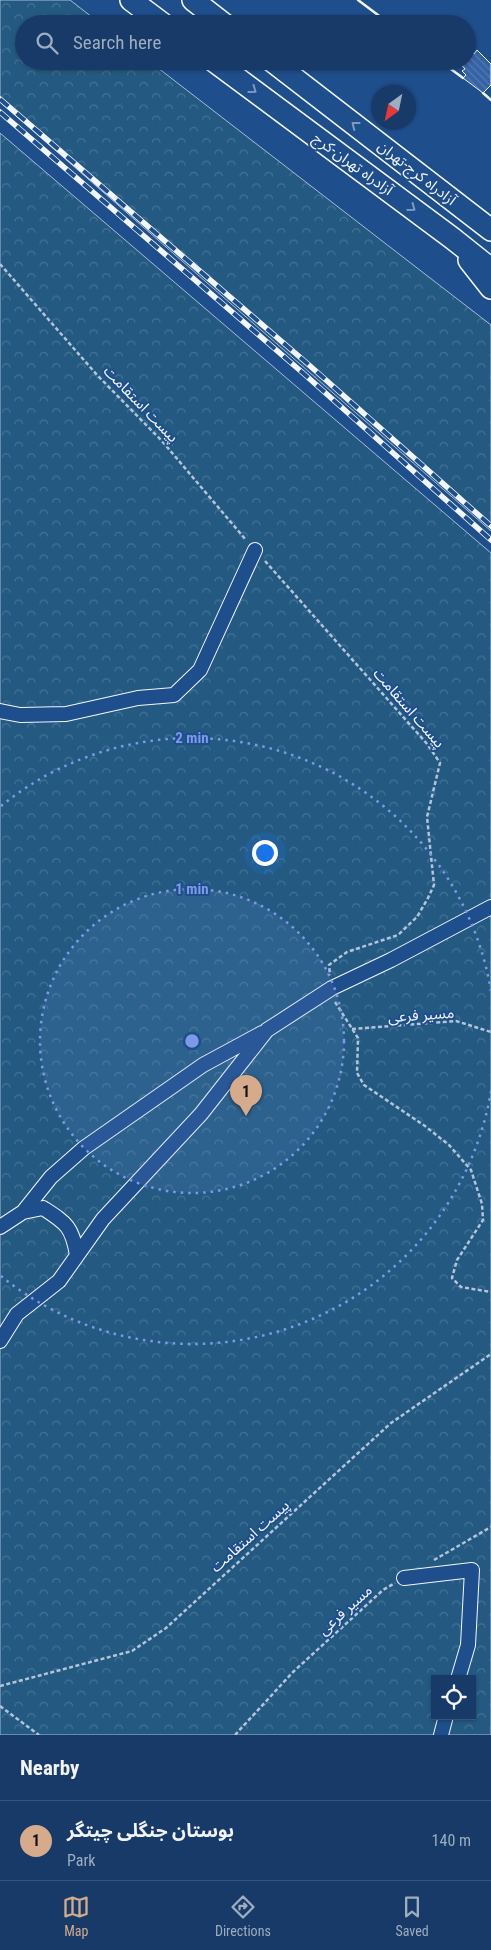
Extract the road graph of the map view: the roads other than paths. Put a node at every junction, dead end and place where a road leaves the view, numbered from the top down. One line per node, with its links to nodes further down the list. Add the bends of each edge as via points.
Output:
1 (131, 0): 3 (highway)
2 (193, 0): 4 (highway)
3 (151, 15)
4 (212, 15)
5 (226, 70): 8 (highway, آزادراه تهران-کرج, one-way to 8)
6 (284, 70): 7 (highway, آزادراه کرج-تهران, one-way to 6)
7 (491, 230)
8 (452, 238): 9 (highway, آزادراه تهران-کرج); 10 (highway)
9 (491, 269)
10 (491, 288)
11 (255, 550): 12 (street, via 200,670 174,695 138,698 66,714 20,715)
12 (0, 711)
13 (491, 907): 14 (street, via 409,952 332,988)
14 (267, 1030): 15 (street, via 203,1065 84,1148 51,1177); 17 (street, via 201,1114 102,1219)
15 (23, 1212): 16 (street); 17 (street, via 43,1208 60,1219 74,1235)
16 (0, 1227)
17 (77, 1255): 18 (street, via 59,1281 17,1314)
18 (0, 1341)
19 (404, 1578): 20 (street, via 472,1570 468,1645)
20 (459, 1675)
21 (445, 1720): 22 (street)
22 (441, 1735)

